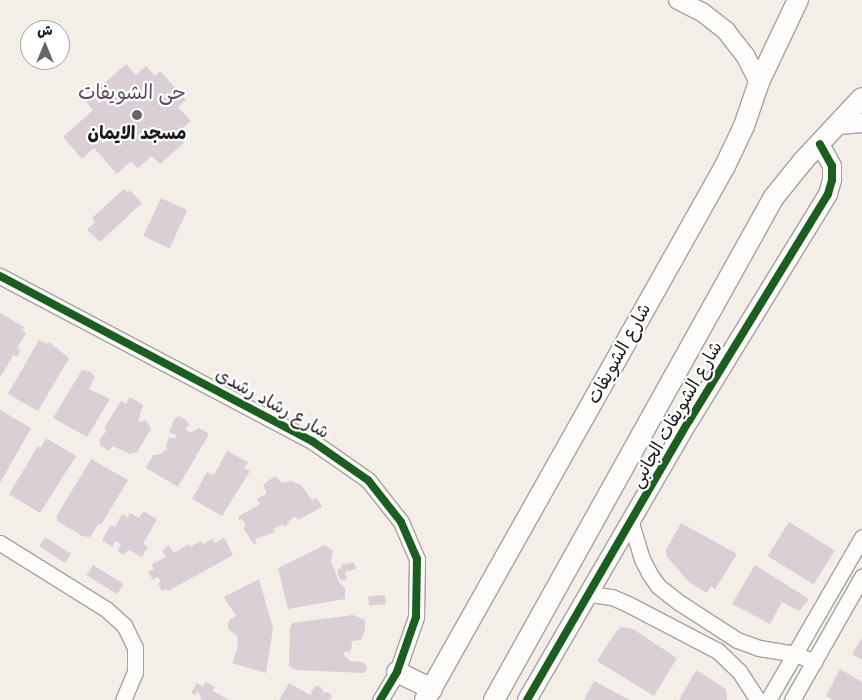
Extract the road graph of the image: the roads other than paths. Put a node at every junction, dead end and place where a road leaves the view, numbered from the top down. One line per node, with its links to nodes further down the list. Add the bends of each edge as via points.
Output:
1 (678, 0): 3 (street, via 702,12 726,31 745,55)
2 (798, 0): 3 (main road, شارع الشويفات)
3 (759, 82): 17 (main road, شارع الشويفات, via 744,126 725,166)
4 (862, 98): 6 (main road)
5 (862, 123): 6 (street)
6 (839, 125): 7 (main road)
7 (820, 144): 9 (street, شارع الشويفات الجانبى, via 832,166 828,194 689,421); 20 (main road, via 774,198)
8 (0, 276): 16 (street, شارع رشاد رشدى, via 312,441 368,480 401,522 418,559 416,617)
9 (632, 523): 13 (street, شارع الشويفات الجانبى); 14 (street, via 649,573 658,586 680,604 737,640 759,648)
10 (862, 537): 14 (street)
11 (0, 543): 18 (street, via 106,609 124,625 135,648 135,672)
12 (862, 577): 15 (street)
13 (590, 594): 21 (street, شارع الشويفات الجانبى); 22 (street, via 620,600 718,651 739,671)
14 (796, 654): 15 (street); 23 (street)
15 (814, 662): 24 (street)
16 (397, 672): 17 (main road); 19 (street)
17 (428, 694)
18 (123, 700)
19 (380, 700)
20 (494, 700)
21 (527, 700)
22 (758, 700)
23 (768, 700)
24 (792, 700)

